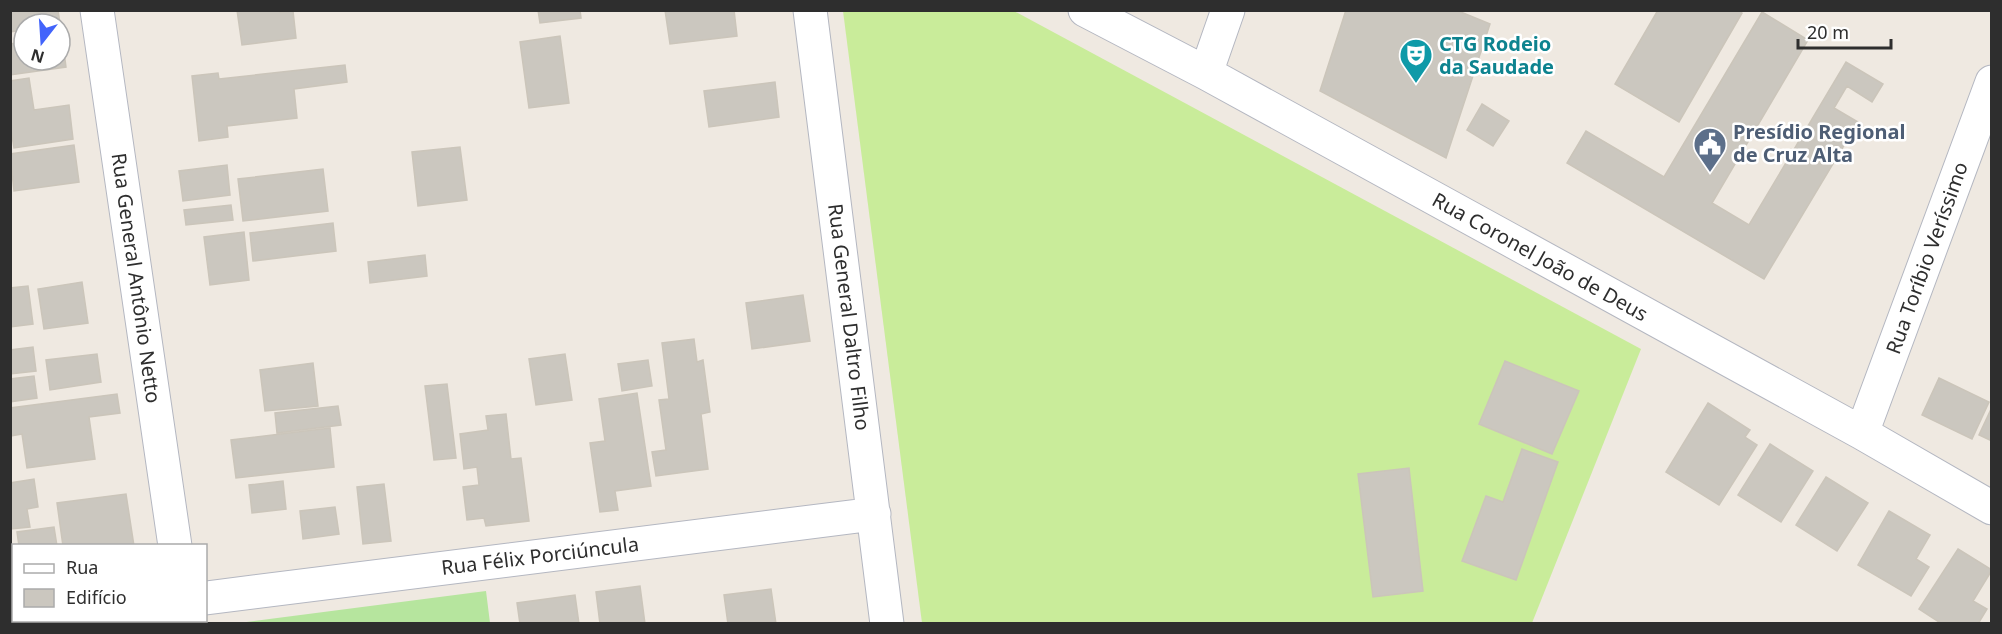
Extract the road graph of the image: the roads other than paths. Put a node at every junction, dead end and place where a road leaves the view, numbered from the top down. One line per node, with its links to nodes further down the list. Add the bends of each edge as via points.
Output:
1 (98, 10): 10 (street, Rua General Antônio Netto)
2 (810, 10): 9 (street, Rua General Daltro Filho)
3 (1085, 10): 5 (street, Rua Coronel João de Deus)
4 (1228, 10): 5 (street)
5 (1206, 73): 7 (street, Rua Coronel João de Deus)
6 (1992, 82): 7 (street, Rua Toríbio Veríssimo)
7 (1862, 434): 8 (street, Rua Coronel João de Deus)
8 (1992, 508)
9 (874, 514): 11 (street, Rua Félix Porciúncula); 12 (street, Rua General Daltro Filho)
10 (175, 544)
11 (207, 598)
12 (887, 624)

